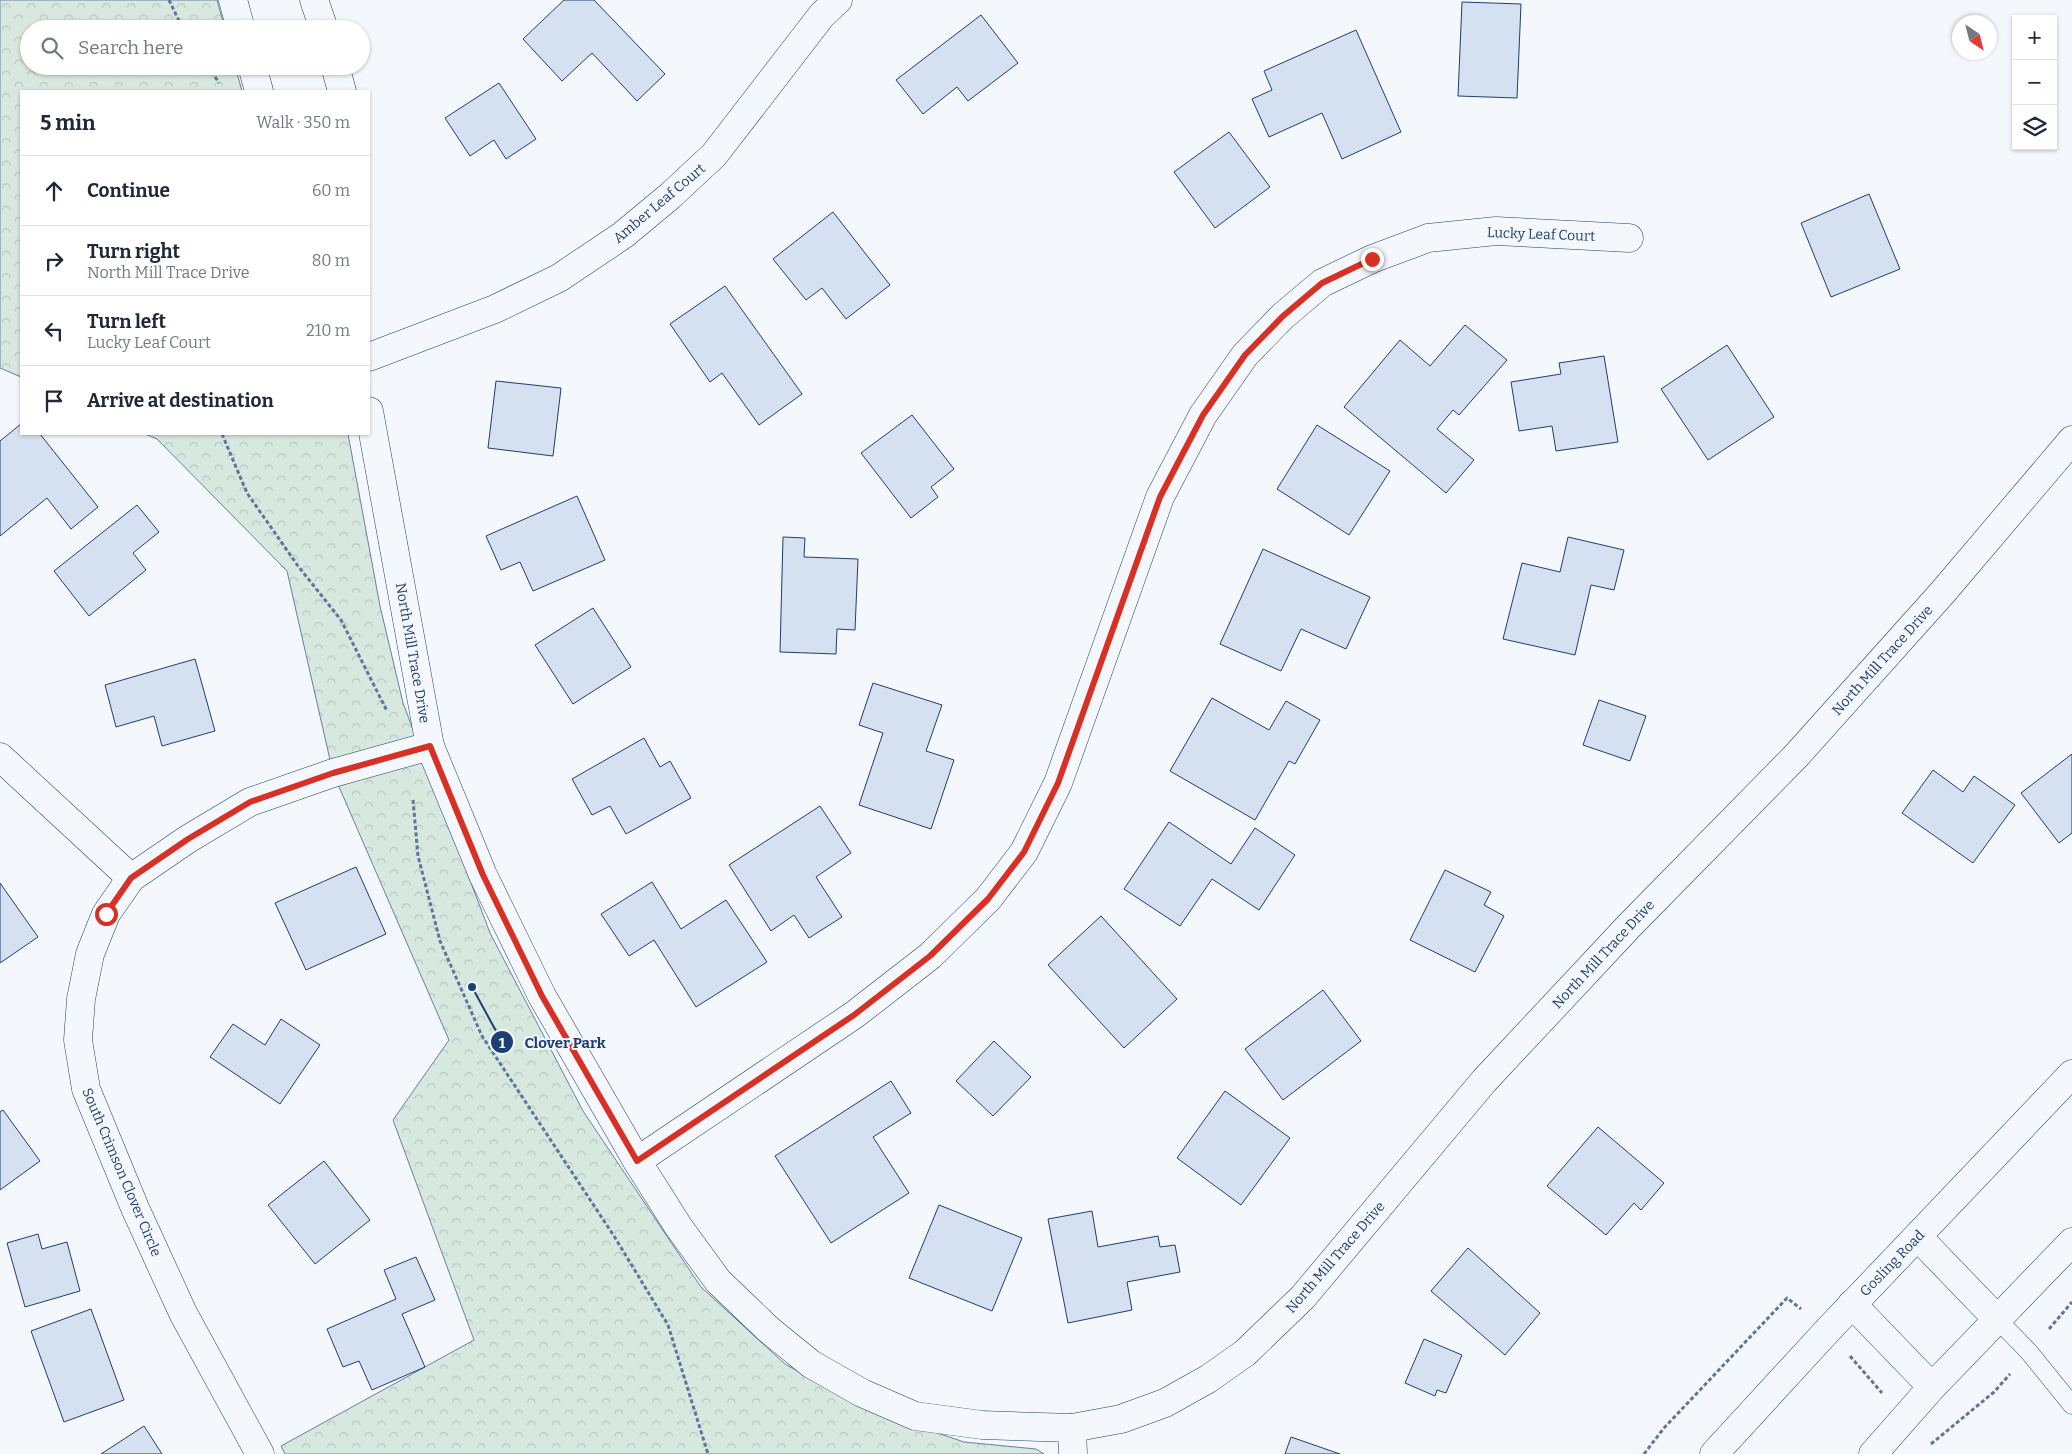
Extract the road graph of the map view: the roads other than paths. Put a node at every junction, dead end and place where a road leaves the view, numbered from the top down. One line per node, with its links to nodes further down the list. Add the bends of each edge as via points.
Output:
1 (232, 0): 4 (street)
2 (314, 0): 5 (street)
3 (838, 0): 11 (street, Amber Leaf Court, via 822,15 714,155 624,235 559,278 495,309)
4 (238, 20)
5 (321, 20)
6 (255, 75): 8 (street)
7 (338, 75): 9 (street)
8 (259, 90)
9 (342, 90)
10 (1629, 238): 18 (street, Lucky Leaf Court, via 1496,231 1428,238 1372,259 1322,283 1283,316 1245,355 1203,415 1160,497 1058,783 1024,852 988,899 930,956 854,1015)
11 (370, 357)
12 (370, 418): 14 (street, North Mill Trace Drive)
13 (2072, 440): 25 (street, North Mill Trace Drive, via 1943,592 1796,756 1629,926 1484,1081 1303,1297 1244,1353 1208,1379 1164,1403)
14 (419, 749): 16 (street, South Crimson Clover Circle, via 333,773 250,802); 18 (street, North Mill Trace Drive, via 542,996)
15 (0, 758): 16 (street)
16 (131, 878): 26 (street, South Crimson Clover Circle, via 106,914 90,954 81,999 78,1040 86,1089 183,1313)
17 (2072, 1074): 19 (street, Gosling Road)
18 (637, 1161): 25 (street, North Mill Trace Drive, via 718,1281 768,1329 811,1364 862,1393 915,1416)
19 (1918, 1237): 21 (street, Gosling Road); 22 (street)
20 (2072, 1242): 22 (street)
21 (1852, 1304): 23 (street); 27 (street, Gosling Road)
22 (1998, 1320): 23 (street); 24 (lane)
23 (1932, 1387): 28 (street)
24 (2072, 1405)
25 (1073, 1441)
26 (260, 1454)
27 (1714, 1454)
28 (1873, 1454)

